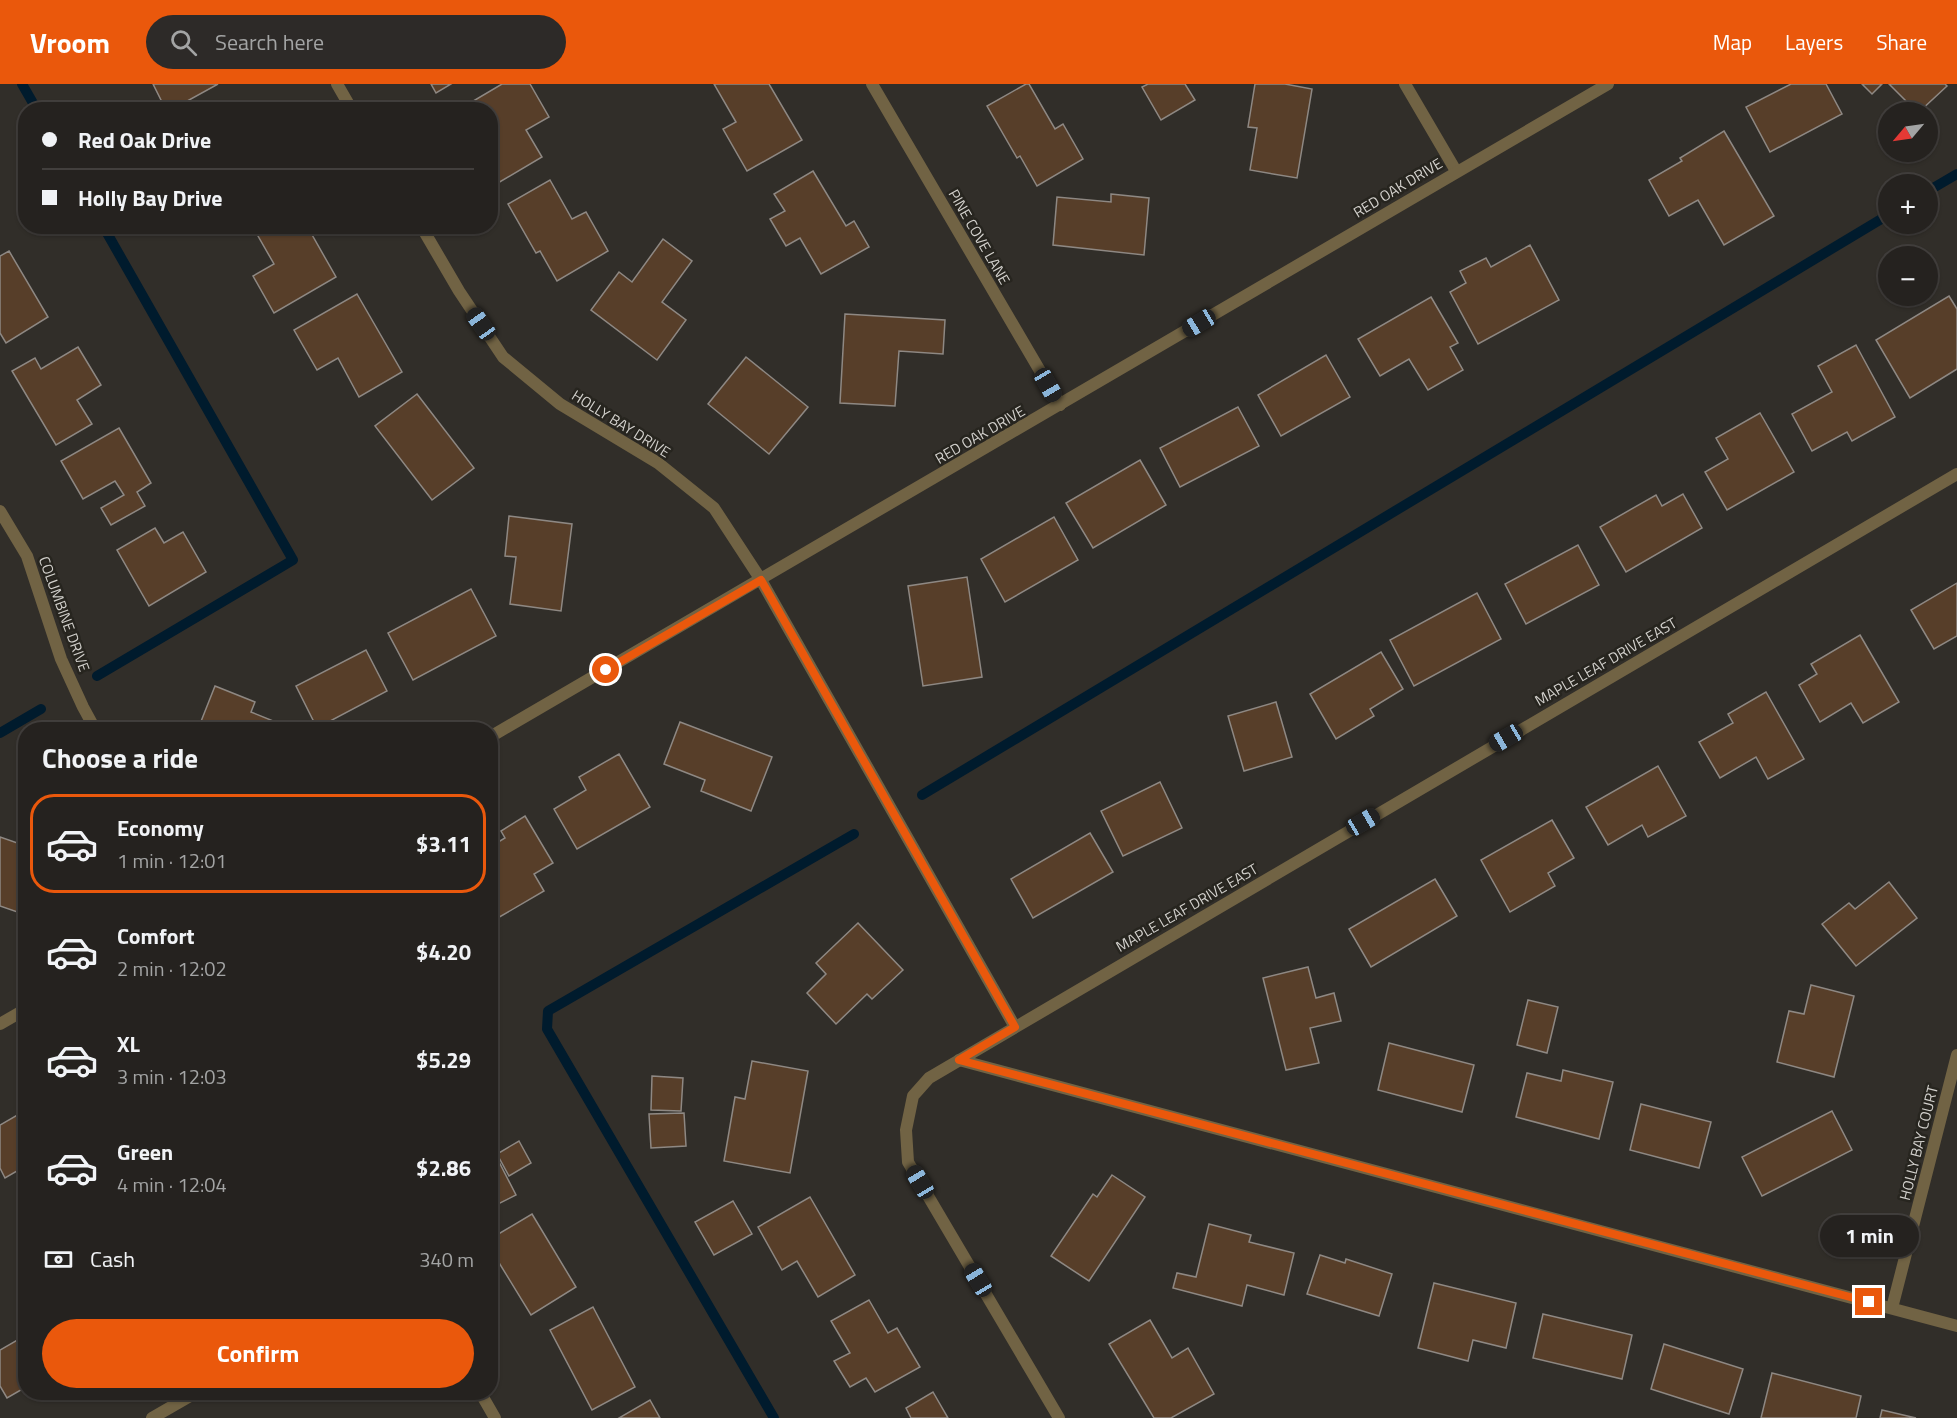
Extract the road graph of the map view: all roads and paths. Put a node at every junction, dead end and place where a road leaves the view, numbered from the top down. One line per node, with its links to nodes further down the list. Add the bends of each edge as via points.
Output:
1 (338, 84): 5 (street)
2 (872, 84): 8 (street, PINE COVE LANE)
3 (1405, 84): 6 (street)
4 (1608, 84): 6 (street, RED OAK DRIVE)
5 (348, 102)
6 (1456, 171): 8 (street, RED OAK DRIVE)
7 (426, 234): 11 (street, HOLLY BAY DRIVE, via 503,357 560,404 658,462 714,508)
8 (1060, 405): 11 (street, RED OAK DRIVE)
9 (1957, 474): 16 (street, MAPLE LEAF DRIVE EAST)
10 (0, 511): 12 (street, COLUMBINE DRIVE, via 27,556 62,659)
11 (761, 580): 13 (street, RED OAK DRIVE); 16 (street, HOLLY BAY DRIVE)
12 (91, 722)
13 (498, 732)
14 (18, 1014): 15 (street)
15 (0, 1024)
16 (1015, 1027): 18 (street, MAPLE LEAF DRIVE EAST)
17 (1957, 1055): 19 (street, HOLLY BAY COURT)
18 (959, 1060): 19 (street); 25 (street, MAPLE LEAF DRIVE EAST, via 930,1078 913,1096 906,1130 908,1162)
19 (1892, 1308): 20 (street)
20 (1957, 1326)
21 (183, 1400): 23 (street)
22 (485, 1400): 24 (street)
23 (152, 1418)
24 (495, 1418)
25 (1059, 1418)

